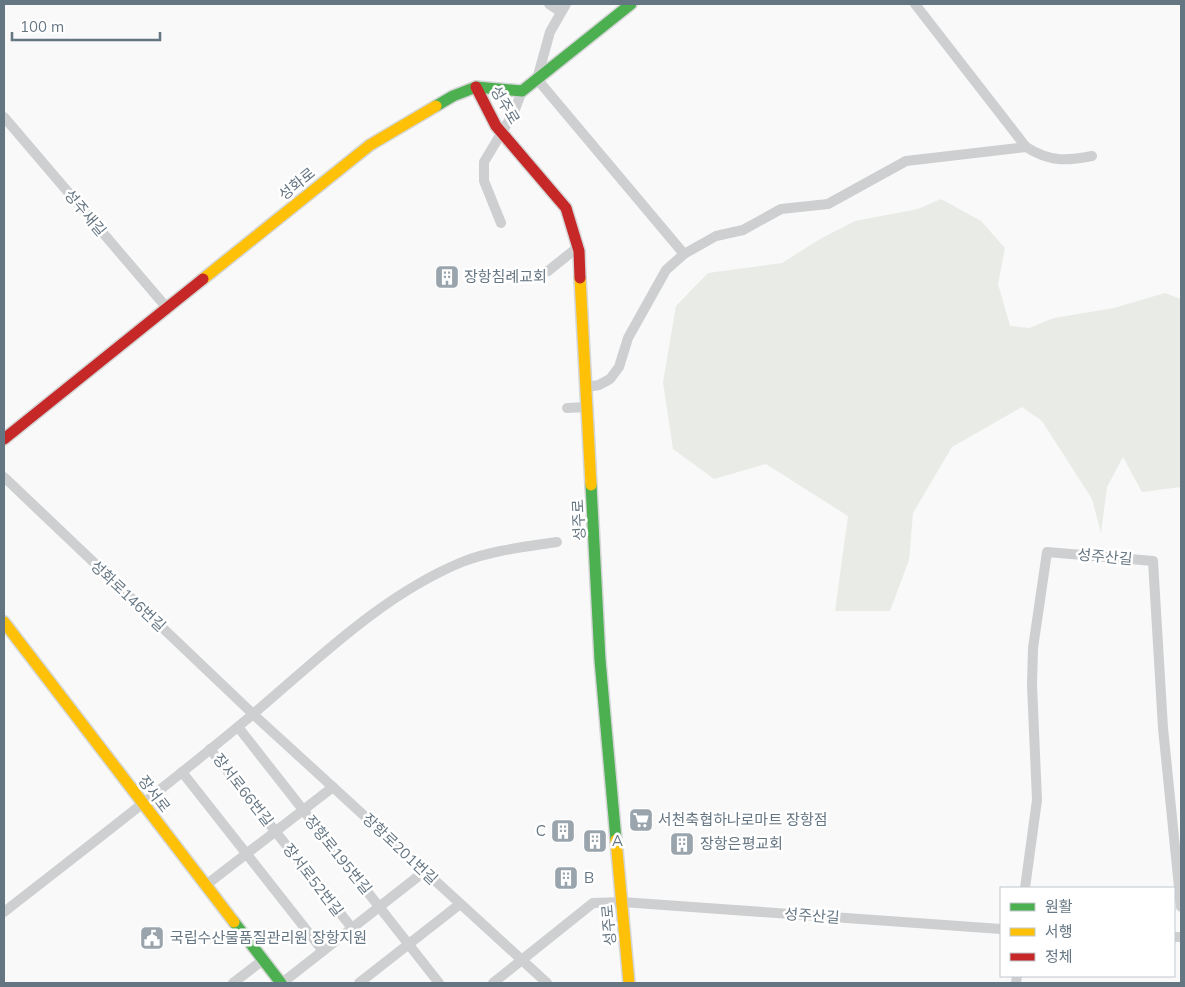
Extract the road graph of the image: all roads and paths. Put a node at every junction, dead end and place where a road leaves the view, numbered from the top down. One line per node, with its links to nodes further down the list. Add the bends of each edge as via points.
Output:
1 (549, 4): 4 (street)
2 (631, 4): 5 (street)
3 (915, 4): 10 (street)
4 (564, 8): 5 (street, via 550,32)
5 (537, 79): 7 (street); 14 (street)
6 (476, 87): 7 (street, 성화로); 9 (street, 성주로); 16 (street, 성화로, via 453,96 370,145)
7 (522, 91): 9 (street)
8 (4, 117): 16 (street, 성주새길)
9 (502, 132): 12 (street, via 484,162 484,181); 13 (street, 성주로, via 566,208)
10 (1026, 148): 11 (street, via 1062,161); 14 (street, via 906,161 828,204 781,210 743,230 716,236)
11 (1092, 156)
12 (501, 223)
13 (578, 247): 15 (street, via 548,271); 17 (street, 성주로)
14 (684, 254): 17 (street, via 666,270 628,338 619,367 610,379)
15 (534, 276)
16 (167, 308): 20 (street, 성화로)
17 (587, 387): 18 (street, 성주로)
18 (588, 407): 19 (street); 36 (street, 성주로, via 600,660)
19 (567, 408)
20 (4, 440)
21 (4, 478): 24 (street, 성화로146번길)
22 (557, 542): 24 (street, via 525,545 463,562 418,584 314,660)
23 (4, 622): 29 (street, 장서로)
24 (253, 714): 25 (street); 28 (street, 장항로201번길)
25 (238, 727): 26 (street); 30 (street, 장항로195번길)
26 (210, 749): 27 (street); 31 (street, 장서로66번길)
27 (182, 772): 29 (street); 32 (street)
28 (333, 786): 30 (street); 33 (street, 장항로201번길)
29 (143, 803): 34 (street, 장서로); 40 (street)
30 (302, 810): 31 (street); 38 (street, 장항로195번길)
31 (275, 831): 32 (street); 41 (street, 장서로52번길)
32 (246, 854): 34 (street); 44 (street)
33 (425, 871): 37 (street, 장항로201번길); 38 (street, 장서로52번길)
34 (206, 885): 45 (street, 장서로)
35 (1025, 887): 39 (street, 성주산길, via 1037,800 1033,648 1047,552 1152,562)
36 (622, 902): 42 (street, 성주산길); 46 (street, 성주산길, via 593,903); 53 (street, 성주로)
37 (460, 904): 43 (street); 46 (street, 장항로201번길)
38 (379, 907): 41 (street, 장서로52번길); 43 (street, 장항로195번길)
39 (1181, 908)
40 (4, 912)
41 (352, 928): 44 (street, 장서로52번길)
42 (1000, 929)
43 (409, 944): 49 (street); 50 (street, 장항로195번길)
44 (323, 951): 48 (street, 장서로52번길)
45 (263, 960): 47 (street); 48 (street, 장서로)
46 (522, 960): 51 (street, 성주산길); 52 (street, 장항로201번길)
47 (234, 983)
48 (282, 983)
49 (359, 983)
50 (439, 983)
51 (493, 983)
52 (547, 983)
53 (629, 983)

